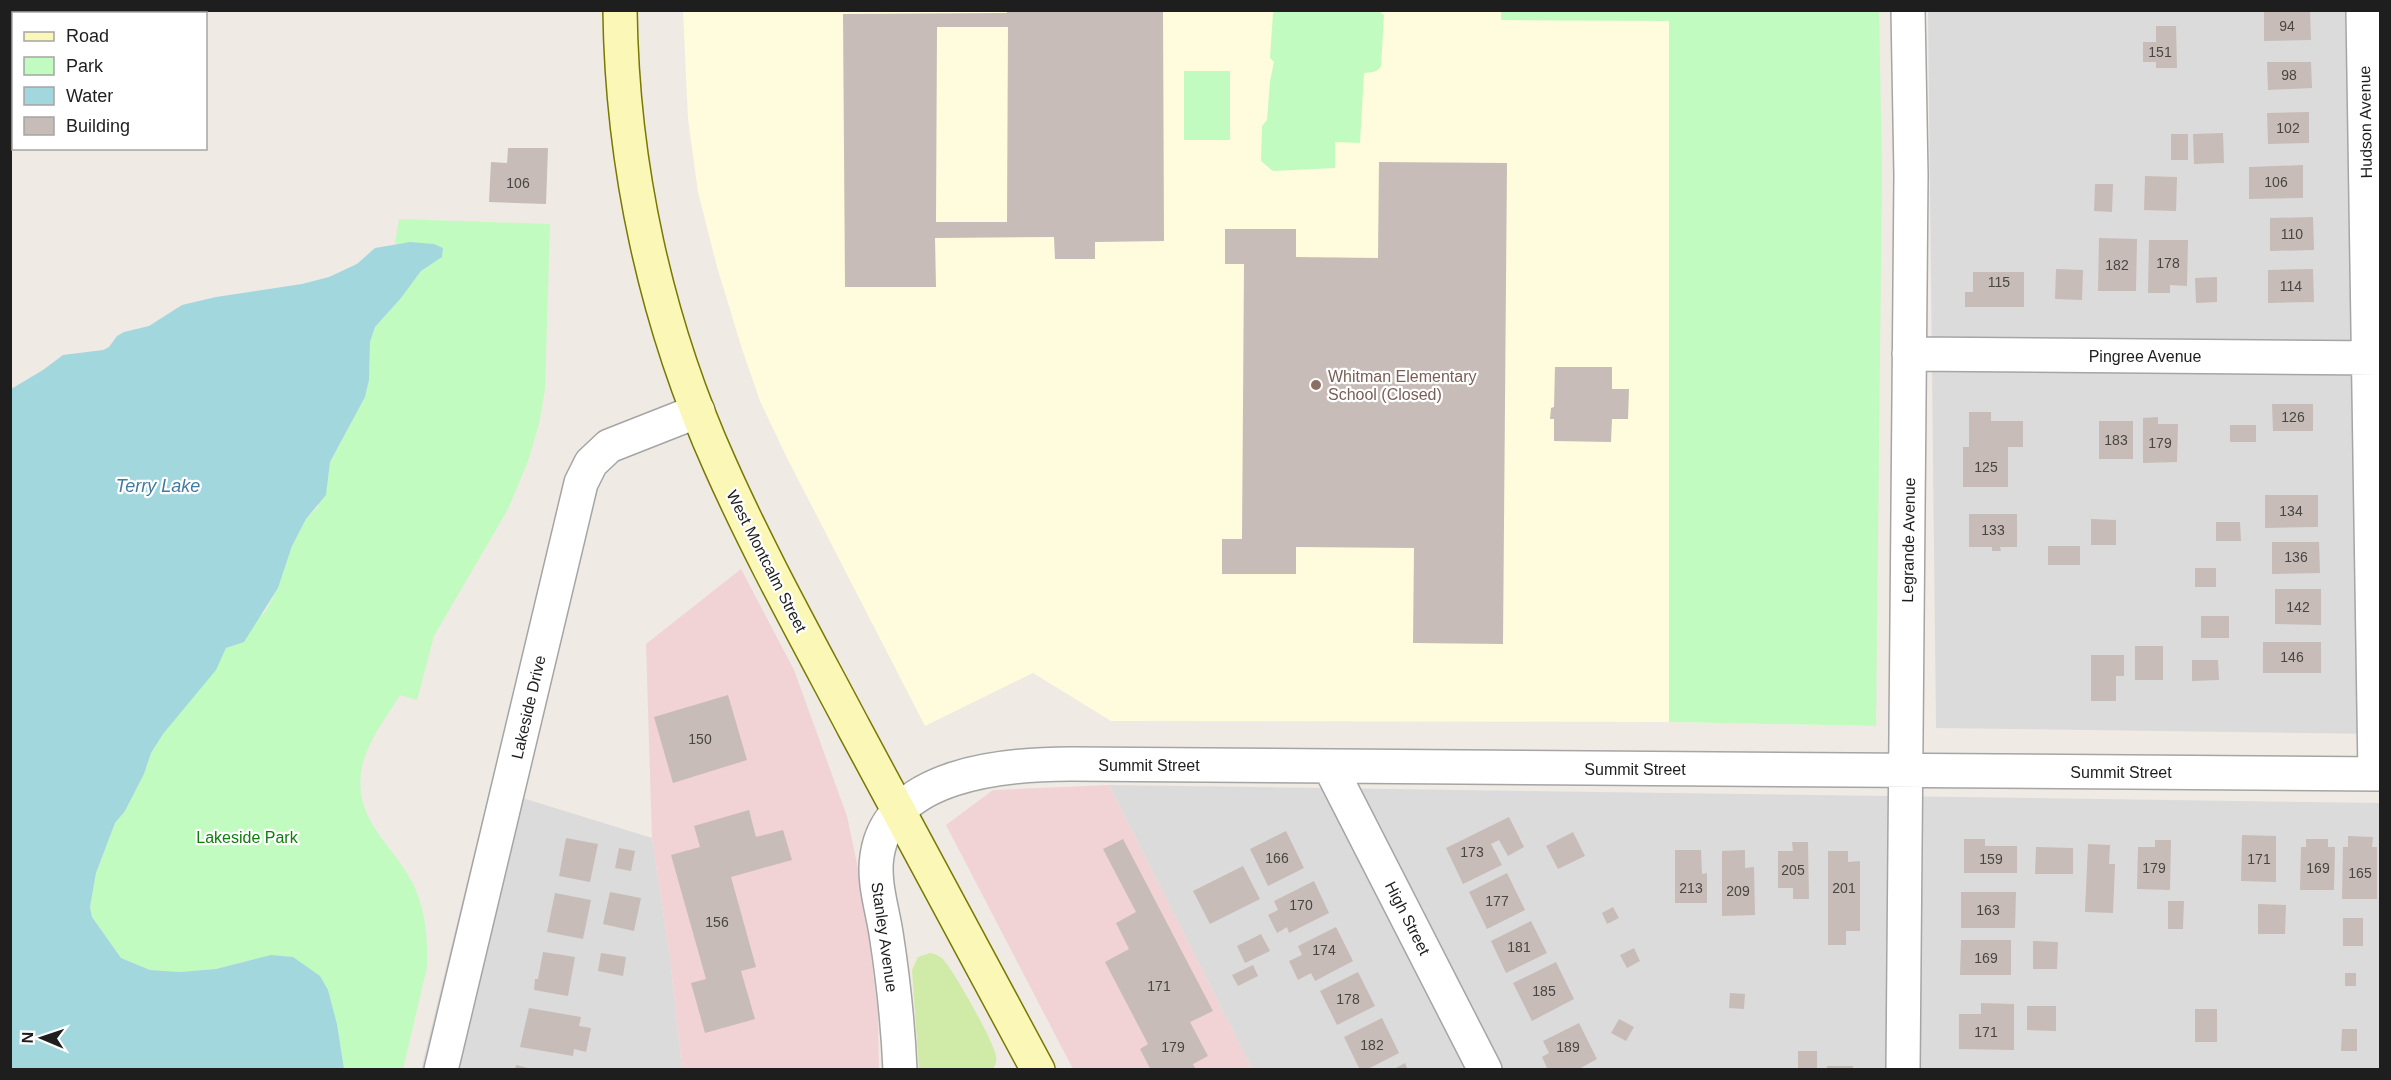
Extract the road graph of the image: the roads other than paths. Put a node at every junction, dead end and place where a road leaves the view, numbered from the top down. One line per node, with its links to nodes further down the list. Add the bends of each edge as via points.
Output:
1 (620, 10): 6 (main road, West Montcalm Street, via 627,125 640,208 663,308)
2 (1908, 10): 4 (street, Legrande Avenue)
3 (2363, 10): 5 (street, Hudson Avenue)
4 (1910, 354): 5 (street, Pingree Avenue); 8 (street, Legrande Avenue)
5 (2374, 358): 9 (street, Hudson Avenue)
6 (698, 411): 10 (main road, West Montcalm Street, via 779,588); 11 (street, Lakeside Drive, via 609,446 591,463 581,483)
7 (1330, 766): 8 (street, Summit Street); 10 (street, Summit Street, via 1011,766 948,781); 14 (street, High Street)
8 (1906, 771): 9 (street, Summit Street); 15 (street, Legrande Avenue)
9 (2378, 774)
10 (900, 811): 12 (street, Stanley Avenue, via 881,838 876,872 892,972); 13 (main road, West Montcalm Street)
11 (441, 1070)
12 (900, 1070)
13 (1038, 1070)
14 (1485, 1070)
15 (1903, 1070)

